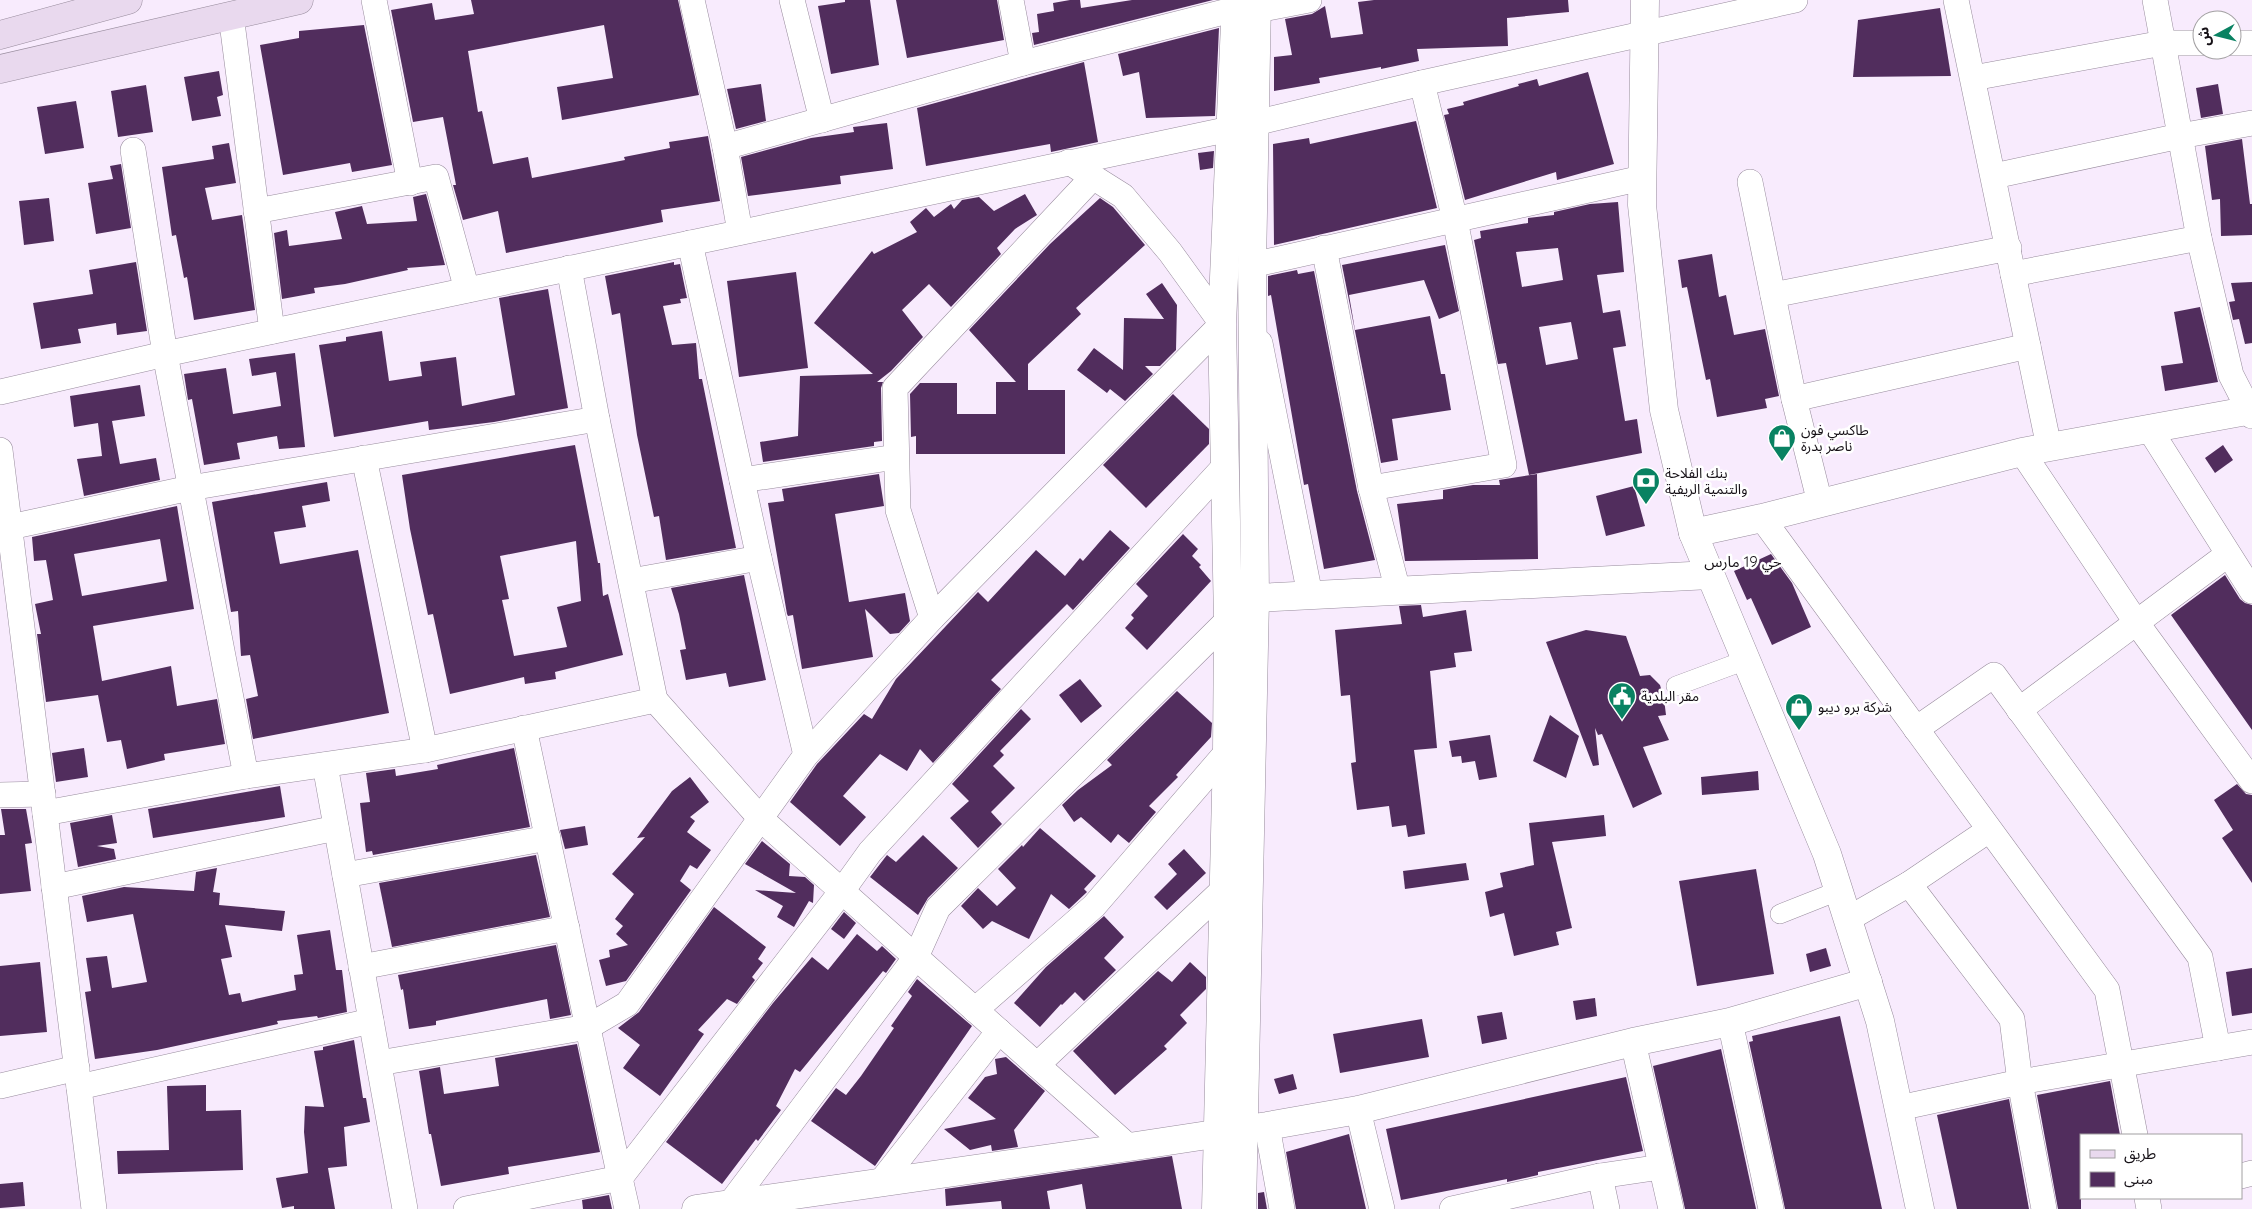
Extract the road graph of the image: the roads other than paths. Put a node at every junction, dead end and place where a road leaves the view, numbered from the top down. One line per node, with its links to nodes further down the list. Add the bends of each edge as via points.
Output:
1 (128, 0): 15 (main road)
2 (299, 0): 13 (main road)
3 (374, 0): 33 (street)
4 (692, 0): 26 (street)
5 (792, 0): 22 (street)
6 (1011, 0): 18 (street)
7 (1309, 0): 12 (street)
8 (1644, 0): 14 (street)
9 (1795, 0): 14 (street)
10 (1956, 0): 20 (street)
11 (2155, 0): 17 (street)
12 (1246, 5): 18 (street); 24 (street)
13 (231, 15): 19 (main road); 34 (street)
14 (1644, 32): 21 (street); 31 (street)
15 (0, 35)
16 (2192, 43): 17 (street)
17 (2163, 44): 20 (street); 25 (street)
18 (1023, 63): 22 (street)
19 (0, 69)
20 (1973, 78): 29 (street)
21 (1422, 82): 24 (street); 35 (street)
22 (822, 120): 26 (street)
23 (2252, 123): 25 (street)
24 (1242, 126): 28 (street); 41 (street); 47 (street)
25 (2180, 136): 29 (street); 37 (street)
26 (725, 147): 36 (street)
27 (133, 150): 50 (street)
28 (1069, 162): 30 (street); 36 (street)
29 (1994, 176): 40 (street)
30 (1094, 177): 47 (street, via 1122,196 1170,252); 60 (street, via 895,388)
31 (1642, 178): 35 (street); 68 (street, via 1664,410)
32 (1750, 182): 45 (street)
33 (410, 183): 34 (street); 44 (street, via 436,177)
34 (256, 211): 48 (street)
35 (1455, 220): 39 (street); 64 (street, via 1504,465)
36 (740, 232): 38 (street)
37 (2199, 238): 43 (street); 53 (street, via 2231,375)
38 (690, 243): 42 (street); 62 (street)
39 (1324, 248): 41 (street); 64 (street)
40 (2009, 248): 43 (street); 45 (street)
41 (1252, 265): 46 (street)
42 (569, 268): 44 (street); 54 (street)
43 (2013, 274): 49 (street)
44 (467, 290): 48 (street)
45 (1773, 295): 52 (street)
46 (1253, 306): 75 (street); 76 (street)
47 (1222, 324): 61 (street); 78 (street)
48 (272, 331): 50 (street)
49 (2028, 346): 52 (street); 56 (street)
50 (165, 354): 51 (street); 63 (street)
51 (0, 392)
52 (1794, 399): 65 (street)
53 (2251, 413): 55 (street)
54 (597, 418): 59 (street); 72 (street)
55 (2150, 430): 56 (street); 69 (street)
56 (2049, 447): 58 (street)
57 (0, 450): 67 (street)
58 (2022, 452): 65 (street); 79 (street)
59 (364, 458): 63 (street); 86 (street)
60 (896, 458): 62 (street); 78 (street, via 898,510)
61 (1225, 466): 77 (street); 102 (street, via 876,845)
62 (742, 480): 70 (street)
63 (190, 488): 67 (street); 90 (street)
64 (1371, 488): 73 (street)
65 (1820, 503): 66 (street)
66 (1762, 518): 68 (street); 85 (street)
67 (10, 527): 93 (street)
68 (1693, 533): 71 (street)
69 (2228, 555): 74 (street); 79 (street)
70 (758, 558): 72 (street); 88 (street)
71 (1710, 575): 73 (street); 80 (street)
72 (631, 581): 82 (street)
73 (1398, 591): 75 (street)
74 (2252, 591)
75 (1310, 595): 76 (street)
76 (1255, 599): 77 (street); 126 (street)
77 (1228, 610): 87 (street); 107 (street, via 938,908)
78 (932, 618): 88 (street)
79 (2136, 622): 83 (street); 91 (street)
80 (1746, 660): 81 (street); 103 (street, via 1826,854)
81 (1676, 686)
82 (655, 700): 84 (street); 94 (street)
83 (2019, 710): 85 (street, via 1994,675); 117 (street, via 2200,957)
84 (524, 728): 86 (street); 97 (street)
85 (1916, 729): 96 (street)
86 (425, 750): 89 (street)
87 (1227, 752): 101 (street); 110 (street, via 1094,906)
88 (806, 755): 94 (street)
89 (325, 765): 90 (street); 95 (street)
90 (246, 776): 93 (street)
91 (2252, 781)
92 (0, 795): 93 (street)
93 (44, 804): 100 (street)
94 (761, 819): 102 (street); 113 (street, via 627,1004)
95 (336, 828): 98 (street); 100 (street)
96 (1989, 830): 99 (street); 120 (street, via 2107,990)
97 (548, 838): 98 (street); 106 (street)
98 (345, 875): 108 (street)
99 (1909, 884): 105 (street); 122 (street, via 2012,1019)
100 (54, 887): 121 (street)
101 (1223, 890): 119 (street); 127 (street)
102 (842, 891): 107 (street); 132 (street)
103 (1838, 891): 104 (street); 105 (street)
104 (1780, 914)
105 (1848, 919): 109 (street)
106 (567, 928): 108 (street); 113 (street)
107 (916, 957): 110 (street); 135 (street)
108 (361, 967): 111 (street)
109 (1868, 982): 112 (street); 124 (street, via 1880,1021)
110 (975, 1010): 114 (street)
111 (371, 1021): 118 (street); 121 (street)
112 (1730, 1022): 115 (street); 148 (street)
113 (588, 1027): 118 (street); 132 (street)
114 (999, 1031): 119 (street); 133 (street)
115 (1633, 1042): 125 (street); 130 (street)
116 (2252, 1042): 117 (street)
117 (2218, 1048): 120 (street)
118 (378, 1063): 137 (street)
119 (1037, 1065): 129 (street)
120 (2122, 1065): 122 (street); 128 (street)
121 (78, 1077): 123 (street); 136 (street)
122 (2020, 1082): 124 (street); 150 (street)
123 (0, 1086)
124 (1898, 1108): 149 (street)
125 (1358, 1110): 126 (street); 144 (street)
126 (1255, 1128): 127 (street); 142 (street); 143 (street)
127 (1216, 1133): 129 (street); 141 (street)
128 (2135, 1134)
129 (1129, 1147): 133 (street)
130 (1661, 1167): 131 (street); 147 (street)
131 (1600, 1176): 134 (street); 146 (street)
132 (620, 1178): 138 (street); 139 (street)
133 (880, 1182): 135 (street)
134 (1506, 1203): 145 (street)
135 (730, 1204): 140 (street)
136 (94, 1209)
137 (405, 1209)
138 (466, 1209)
139 (627, 1209)
140 (696, 1209)
141 (1216, 1209)
142 (1242, 1209)
143 (1282, 1209)
144 (1382, 1209)
145 (1452, 1209)
146 (1607, 1209)
147 (1671, 1209)
148 (1771, 1209)
149 (1920, 1209)
150 (2044, 1209)

